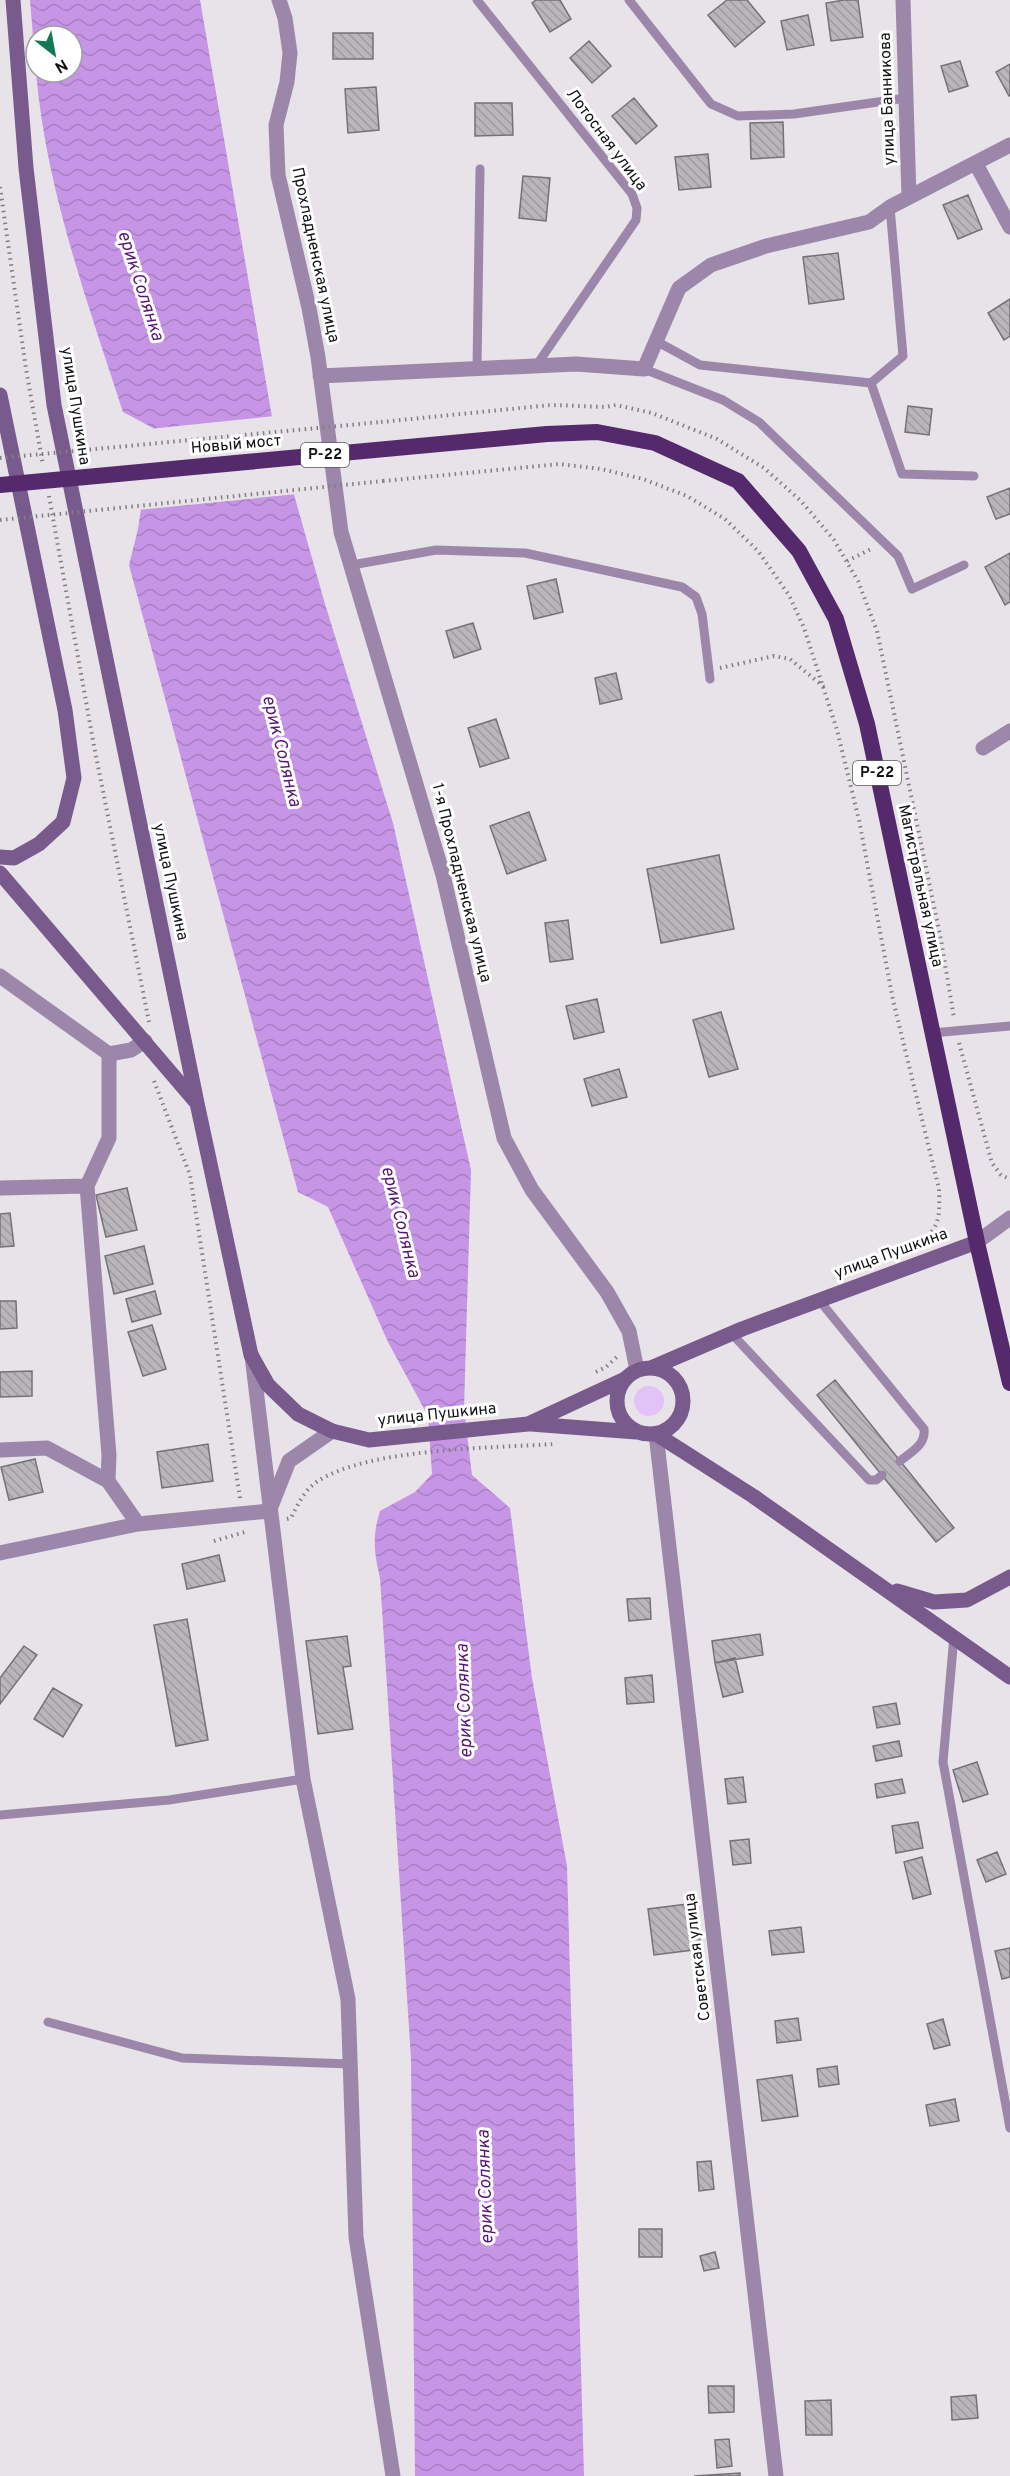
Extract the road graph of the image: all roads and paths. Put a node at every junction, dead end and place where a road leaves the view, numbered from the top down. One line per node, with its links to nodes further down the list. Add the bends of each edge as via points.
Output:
1 (13, 0): 46 (main road, улица Пушкина, via 26,168 54,405)
2 (279, 0): 18 (street, Прохладненская улица, via 290,53 288,82 276,125 278,175 309,308)
3 (477, 0): 15 (lane, Лотосная улица, via 632,194 637,208 636,220)
4 (629, 0): 6 (lane, via 711,104 738,116 794,114)
5 (903, 0): 6 (street, улица Банникова)
6 (906, 98): 11 (street, улица Банникова)
7 (1010, 145): 8 (street)
8 (976, 164): 11 (street); 13 (street)
9 (480, 169): 16 (lane)
10 (0, 187): 23 (path)
11 (909, 197): 12 (street)
12 (890, 207): 14 (street, via 868,222 766,246 711,265 679,288); 19 (lane, via 903,356)
13 (1010, 227)
14 (656, 341): 17 (street); 19 (lane, via 700,365)
15 (536, 366): 16 (street); 17 (street, via 576,363)
16 (477, 368): 18 (street)
17 (644, 369): 28 (lane, via 723,400 759,422)
18 (320, 376): 30 (street, 1-я Прохладненская улица, via 337,512)
19 (871, 383): 24 (lane, via 902,474)
20 (0, 395): 36 (main road, via 65,711 74,778 63,822 39,844 14,858)
21 (547, 434): 25 (highway, Новый мост / Р-22, bridge); 41 (highway, Магистральная улица / Р-22, via 597,432 655,443 717,471 738,481 799,551 836,619 867,724)
22 (0, 458): 29 (path, bridge, via 551,405 616,405 652,413 717,439 764,468 801,501)
23 (45, 475)
24 (974, 476)
25 (0, 485)
26 (47, 487): 42 (path, via 150,1026)
27 (0, 520): 33 (path, bridge, via 560,464 601,469 643,478 687,496 725,519 758,551 789,595)
28 (885, 543): 29 (path); 31 (lane, via 898,556 912,589)
29 (847, 561): 40 (path, via 879,641)
30 (352, 565): 32 (lane, via 436,550 525,553 682,587 696,597 702,614); 56 (street, 1-я Прохладненская улица, via 443,875 504,1138 532,1190 607,1292 629,1331)
31 (964, 565)
32 (709, 675): 33 (path, via 774,656 790,659)
33 (824, 688): 52 (path, via 859,820 893,1000 939,1189 939,1211)
34 (1010, 731): 35 (street)
35 (983, 748)
36 (0, 857)
37 (0, 873): 42 (main road)
38 (0, 976): 43 (street)
39 (1010, 1026): 40 (lane)
40 (957, 1030): 41 (lane); 47 (path, via 992,1163)
41 (932, 1033): 51 (highway, Магистральная улица / Р-22)
42 (148, 1045): 43 (street); 45 (path); 46 (main road)
43 (108, 1054): 48 (street, via 109,1138)
44 (151, 1074): 45 (path)
45 (156, 1083): 68 (path, via 190,1175)
46 (197, 1103): 55 (main road, улица Пушкина)
47 (1010, 1179)
48 (87, 1186): 49 (street); 66 (street)
49 (0, 1188)
50 (1010, 1218): 51 (street)
51 (977, 1242): 52 (main road, улица Пушкина); 57 (highway, Магистральная улица / Р-22)
52 (919, 1263): 53 (main road, улица Пушкина)
53 (819, 1300): 54 (main road, улица Пушкина); 64 (lane, via 924,1429 921,1444)
54 (732, 1334): 56 (main road, улица Пушкина); 65 (lane, via 869,1480)
55 (251, 1355): 59 (main road, улица Пушкина, via 268,1385 298,1414); 67 (street)
56 (638, 1372): 58 (main road, улица Пушкина); 60 (main road, via 616,1398 621,1418); 61 (main road, via 660,1370 679,1386 681,1412 672,1426)
57 (1010, 1383)
58 (528, 1424): 59 (main road, улица Пушкина, via 369,1440); 60 (main road)
59 (332, 1431): 67 (street, via 289,1461)
60 (636, 1432): 61 (main road)
61 (656, 1434): 73 (main road); 83 (street, Советская улица)
62 (557, 1444): 69 (path, via 372,1460 318,1481 302,1496)
63 (0, 1449): 66 (street, via 47,1448)
64 (900, 1461)
65 (882, 1475)
66 (108, 1481): 70 (street)
67 (269, 1511): 68 (street); 77 (street)
68 (243, 1514): 70 (street); 71 (path)
69 (291, 1518)
70 (138, 1524): 72 (street)
71 (245, 1532)
72 (0, 1553)
73 (863, 1573): 74 (main road, via 905,1595 934,1602 967,1600); 75 (main road)
74 (1010, 1577)
75 (954, 1636): 76 (main road); 81 (lane, via 943,1762)
76 (1010, 1677)
77 (303, 1779): 78 (lane, via 169,1800); 80 (street, via 348,1999)
78 (0, 1815)
79 (48, 2022): 80 (lane, via 182,2058)
80 (350, 2064): 82 (street, via 356,2237)
81 (1010, 2128)
82 (393, 2476)
83 (776, 2476)

